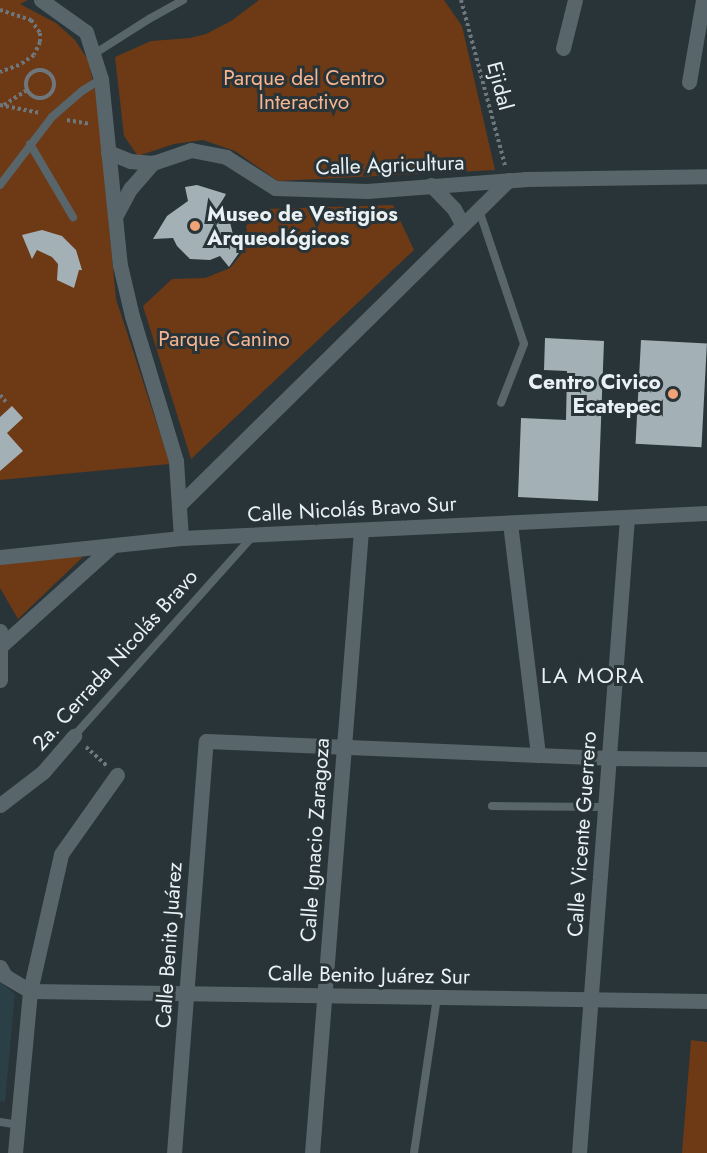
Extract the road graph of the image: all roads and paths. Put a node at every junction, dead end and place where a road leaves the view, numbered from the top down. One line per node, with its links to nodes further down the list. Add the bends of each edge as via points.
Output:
1 (41, 0): 8 (street, via 86,32)
2 (183, 0): 8 (lane)
3 (461, 0): 18 (path, Ejidal)
4 (575, 0): 7 (street)
5 (703, 0): 11 (street)
6 (0, 10): 9 (path, via 31,20 40,33 34,55)
7 (563, 48)
8 (94, 54): 10 (street)
9 (0, 72)
10 (101, 79): 14 (lane, via 52,117); 15 (street)
11 (689, 82)
12 (27, 90): 12 (path, via 43,98 51,93 53,80 48,73 35,72 27,81); 13 (path)
13 (3, 105)
14 (30, 144): 19 (lane); 22 (lane)
15 (108, 152): 16 (street, via 130,161); 23 (street)
16 (153, 163): 20 (street, Calle Agricultura, via 190,150 226,157 275,188 367,191); 23 (street, Calle Agricultura, via 129,189)
17 (707, 176): 18 (street, Calle Agricultura)
18 (509, 180): 20 (street, Calle Agricultura); 21 (street)
19 (0, 185)
20 (431, 185): 24 (street, via 454,208)
21 (479, 210): 24 (street); 27 (lane, via 524,344)
22 (73, 217)
23 (115, 217): 28 (street, via 120,266 132,316 176,461)
24 (463, 225): 28 (street)
25 (0, 395): 26 (path)
26 (6, 402)
27 (501, 403)
28 (179, 505): 34 (street)
29 (707, 513): 30 (street, Calle Nicolás Bravo Sur)
30 (627, 518): 31 (street, Calle Nicolás Bravo Sur); 42 (street, Calle Vicente Guerrero)
31 (510, 523): 32 (street, Calle Nicolás Bravo Sur); 41 (street)
32 (361, 530): 33 (street, Calle Nicolás Bravo Sur); 40 (street, Calle Ignacio Zaragoza)
33 (254, 535): 34 (street, Calle Nicolás Bravo Sur); 39 (lane, 2a. Cerrada Nicolás Bravo)
34 (181, 538): 35 (street, Calle Nicolás Bravo Sur)
35 (112, 546): 36 (street, Calle Nicolás Bravo Sur); 37 (street)
36 (0, 557)
37 (1, 638): 38 (street)
38 (0, 680)
39 (74, 736): 44 (path); 45 (street, 2a. Cerrada Nicolás Bravo, via 43,772)
40 (344, 748): 41 (street); 50 (street, Calle Benito Juárez, via 206,741); 51 (street, Calle Ignacio Zaragoza)
41 (538, 755): 42 (street)
42 (609, 758): 43 (street); 47 (street, Calle Vicente Guerrero)
43 (707, 759)
44 (117, 775): 49 (street, via 61,855)
45 (0, 805)
46 (492, 806): 47 (lane)
47 (605, 807): 53 (street, Calle Vicente Guerrero)
48 (0, 967): 49 (street, via 5,976)
49 (30, 991): 50 (street, Calle Benito Juárez Sur); 56 (street)
50 (187, 993): 51 (street, Calle Benito Juárez Sur); 58 (street, Calle Benito Juárez)
51 (324, 996): 52 (street, Calle Benito Juárez Sur); 59 (street, Calle Ignacio Zaragoza)
52 (437, 998): 53 (street, Calle Benito Juárez Sur); 60 (lane)
53 (590, 1000): 54 (street, Calle Benito Juárez Sur); 61 (street, Calle Vicente Guerrero)
54 (707, 1001)
55 (0, 1122): 56 (lane)
56 (18, 1125): 57 (street)
57 (15, 1153)
58 (174, 1153)
59 (312, 1153)
60 (414, 1153)
61 (579, 1153)

